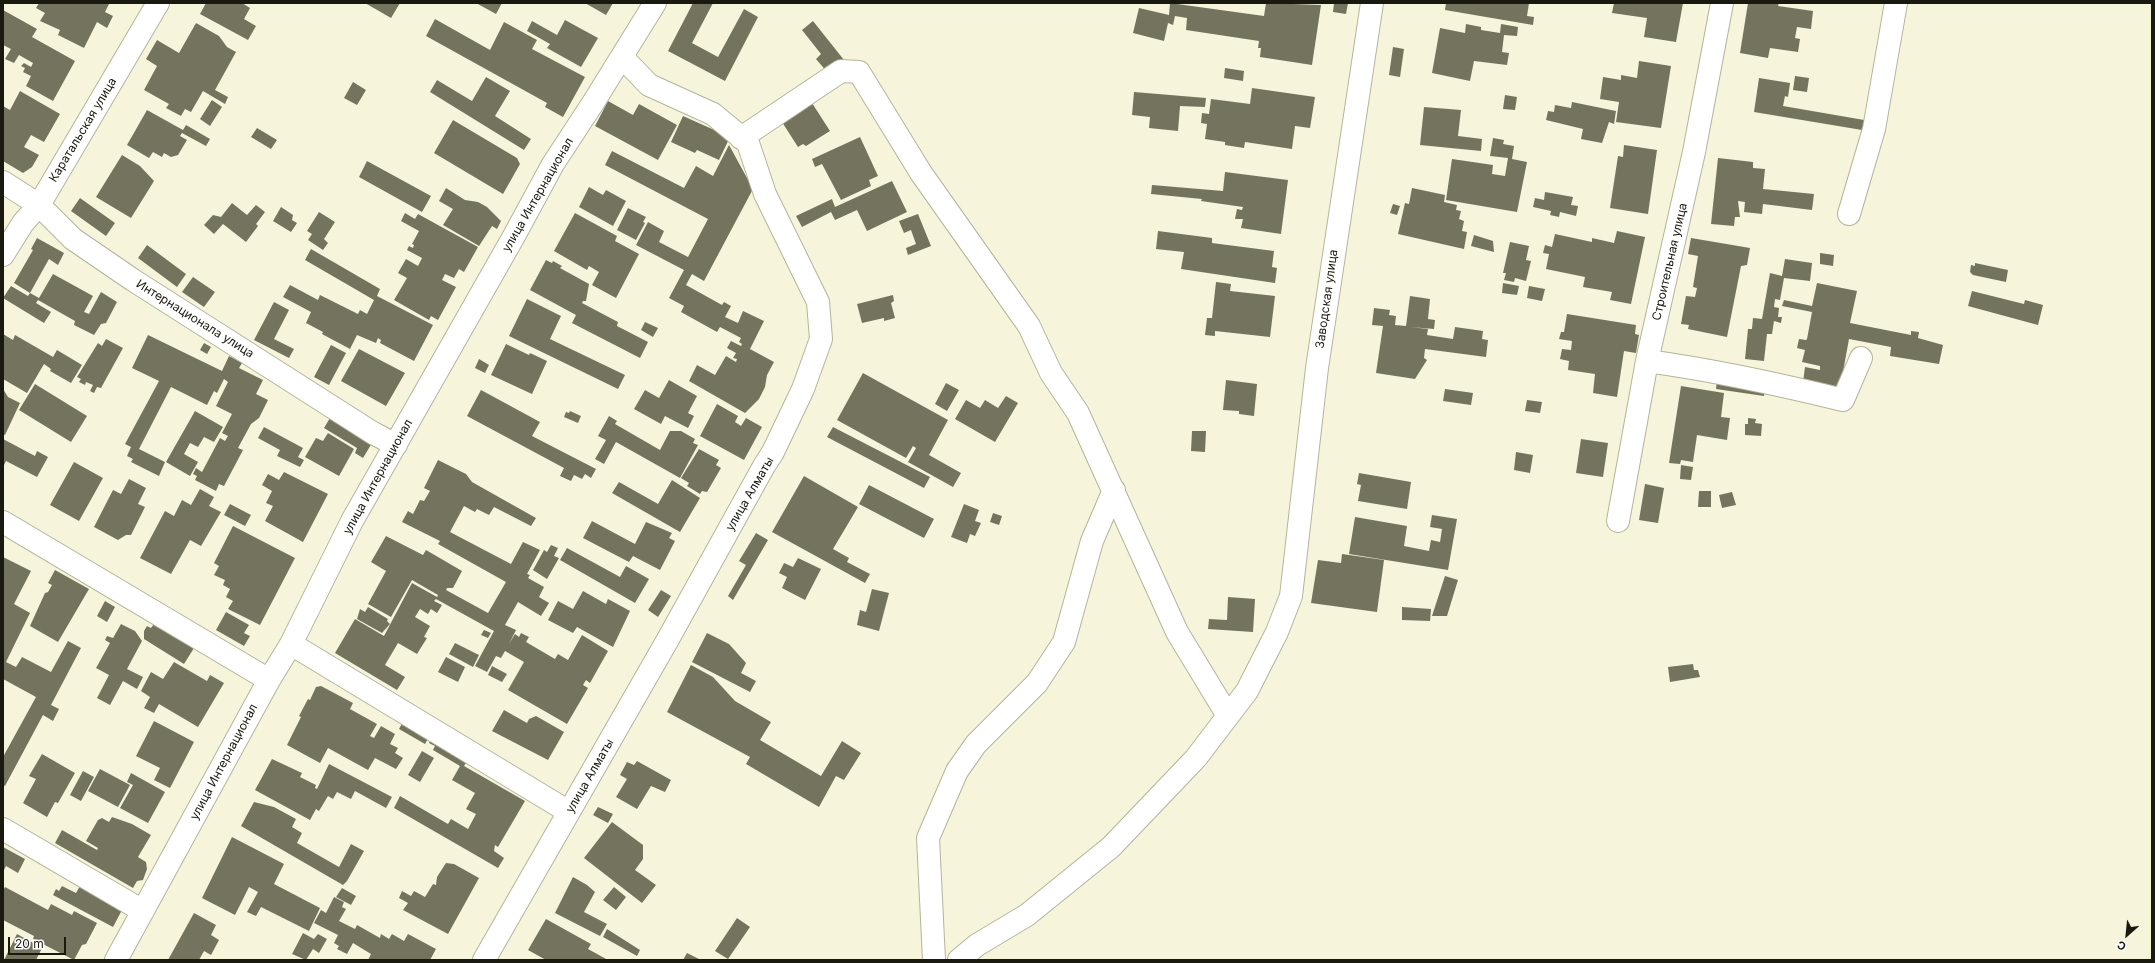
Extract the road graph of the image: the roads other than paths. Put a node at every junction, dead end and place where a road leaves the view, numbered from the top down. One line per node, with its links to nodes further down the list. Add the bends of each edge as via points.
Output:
1 (158, 3): 9 (street, Каратальская улица)
2 (655, 3): 6 (street, улица Интернационал)
3 (1372, 3): 20 (street, Заводская улица, via 1317,368 1291,596 1277,632 1247,691)
4 (1722, 3): 13 (street, Строительная улица, via 1694,152)
5 (1896, 3): 10 (street, via 1874,129)
6 (622, 57): 7 (street, улица Алматы, via 649,85 713,114); 14 (street, улица Интернационал, via 553,164)
7 (741, 138): 15 (street, via 841,71 859,72 921,173 1029,326 1051,373 1078,413); 21 (street, улица Алматы, via 748,143 765,194 818,302 821,339 803,389 774,452)
8 (3, 182): 9 (street, Интернационала улица)
9 (39, 205): 11 (street, Каратальская улица, via 23,223); 14 (street, Интернационала улица, via 73,238 133,280)
10 (1849, 214)
11 (3, 255)
12 (1861, 358): 13 (street, via 1843,400 1712,370)
13 (1647, 361): 16 (street, Строительная улица)
14 (396, 445): 18 (street, улица Интернационал, via 352,521)
15 (1114, 490): 20 (street, via 1177,632); 26 (street, via 1092,541 1064,642 1037,683 976,744 957,771 928,838)
16 (1618, 521)
17 (3, 522): 19 (street)
18 (291, 644): 19 (street, улица Интернационал); 21 (street)
19 (268, 680): 23 (street, улица Интернационал)
20 (1228, 716): 27 (street, Заводская улица, via 1196,758 1111,848 1027,915 977,945)
21 (569, 812): 25 (street, улица Алматы)
22 (3, 829): 23 (street)
23 (144, 911): 24 (street, улица Интернационал)
24 (116, 960)
25 (484, 960)
26 (934, 960)
27 (959, 960)

